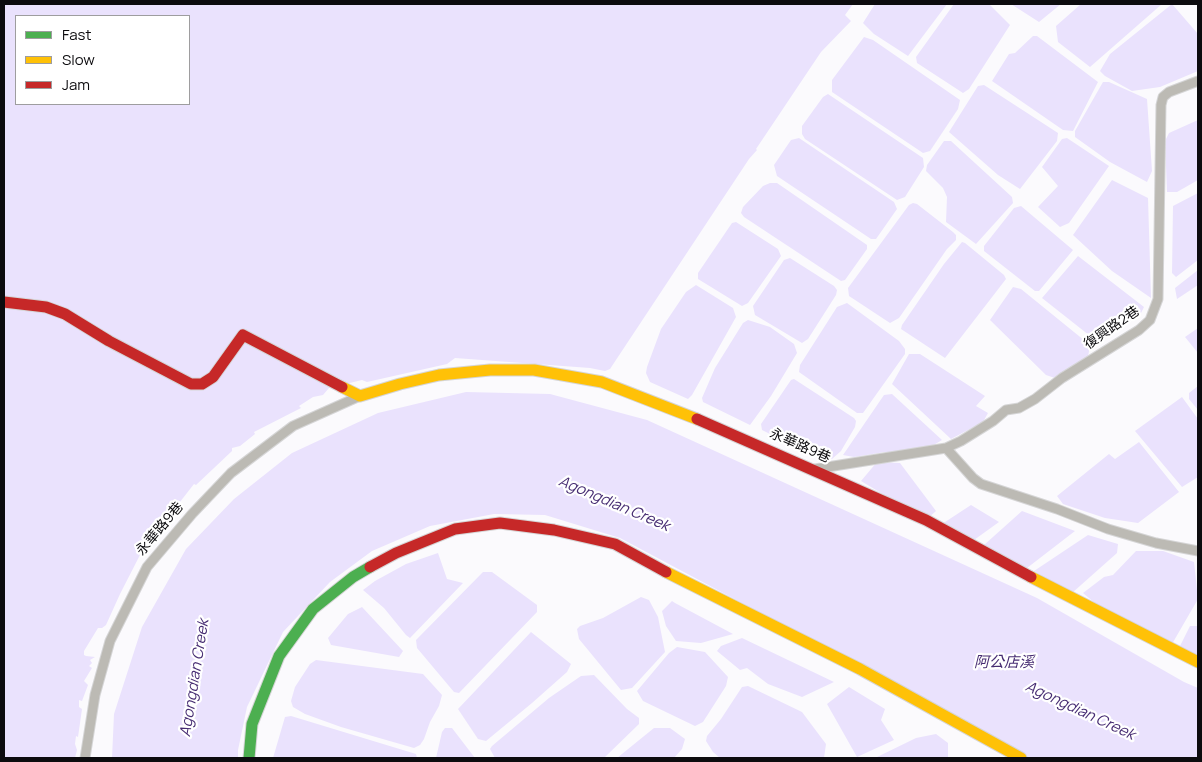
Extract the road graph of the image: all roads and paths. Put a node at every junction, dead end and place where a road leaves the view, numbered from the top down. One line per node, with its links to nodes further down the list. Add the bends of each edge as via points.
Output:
1 (1198, 81): 4 (street, 復興路2巷, via 1169,92 1161,105 1158,299 1150,320 1035,399 1019,408 1006,410 994,421)
2 (4, 302): 3 (street, via 22,302 65,314 109,342 191,384 202,384 213,377 243,335)
3 (360, 396): 5 (street, 永華路9巷, via 439,374 534,370 602,382); 8 (street, 永華路9巷, via 293,426 231,473 147,567 110,641 95,695)
4 (946, 448): 5 (street, 復興路2巷); 6 (street, via 981,484 1108,529)
5 (815, 469): 7 (street, 永華路9巷, via 926,520)
6 (1198, 552)
7 (1198, 662)
8 (85, 758)
9 (249, 758): 10 (street, via 252,724 279,656 313,609 353,577 396,553 455,529 500,523 554,530 615,544 860,669)
10 (1021, 758)

